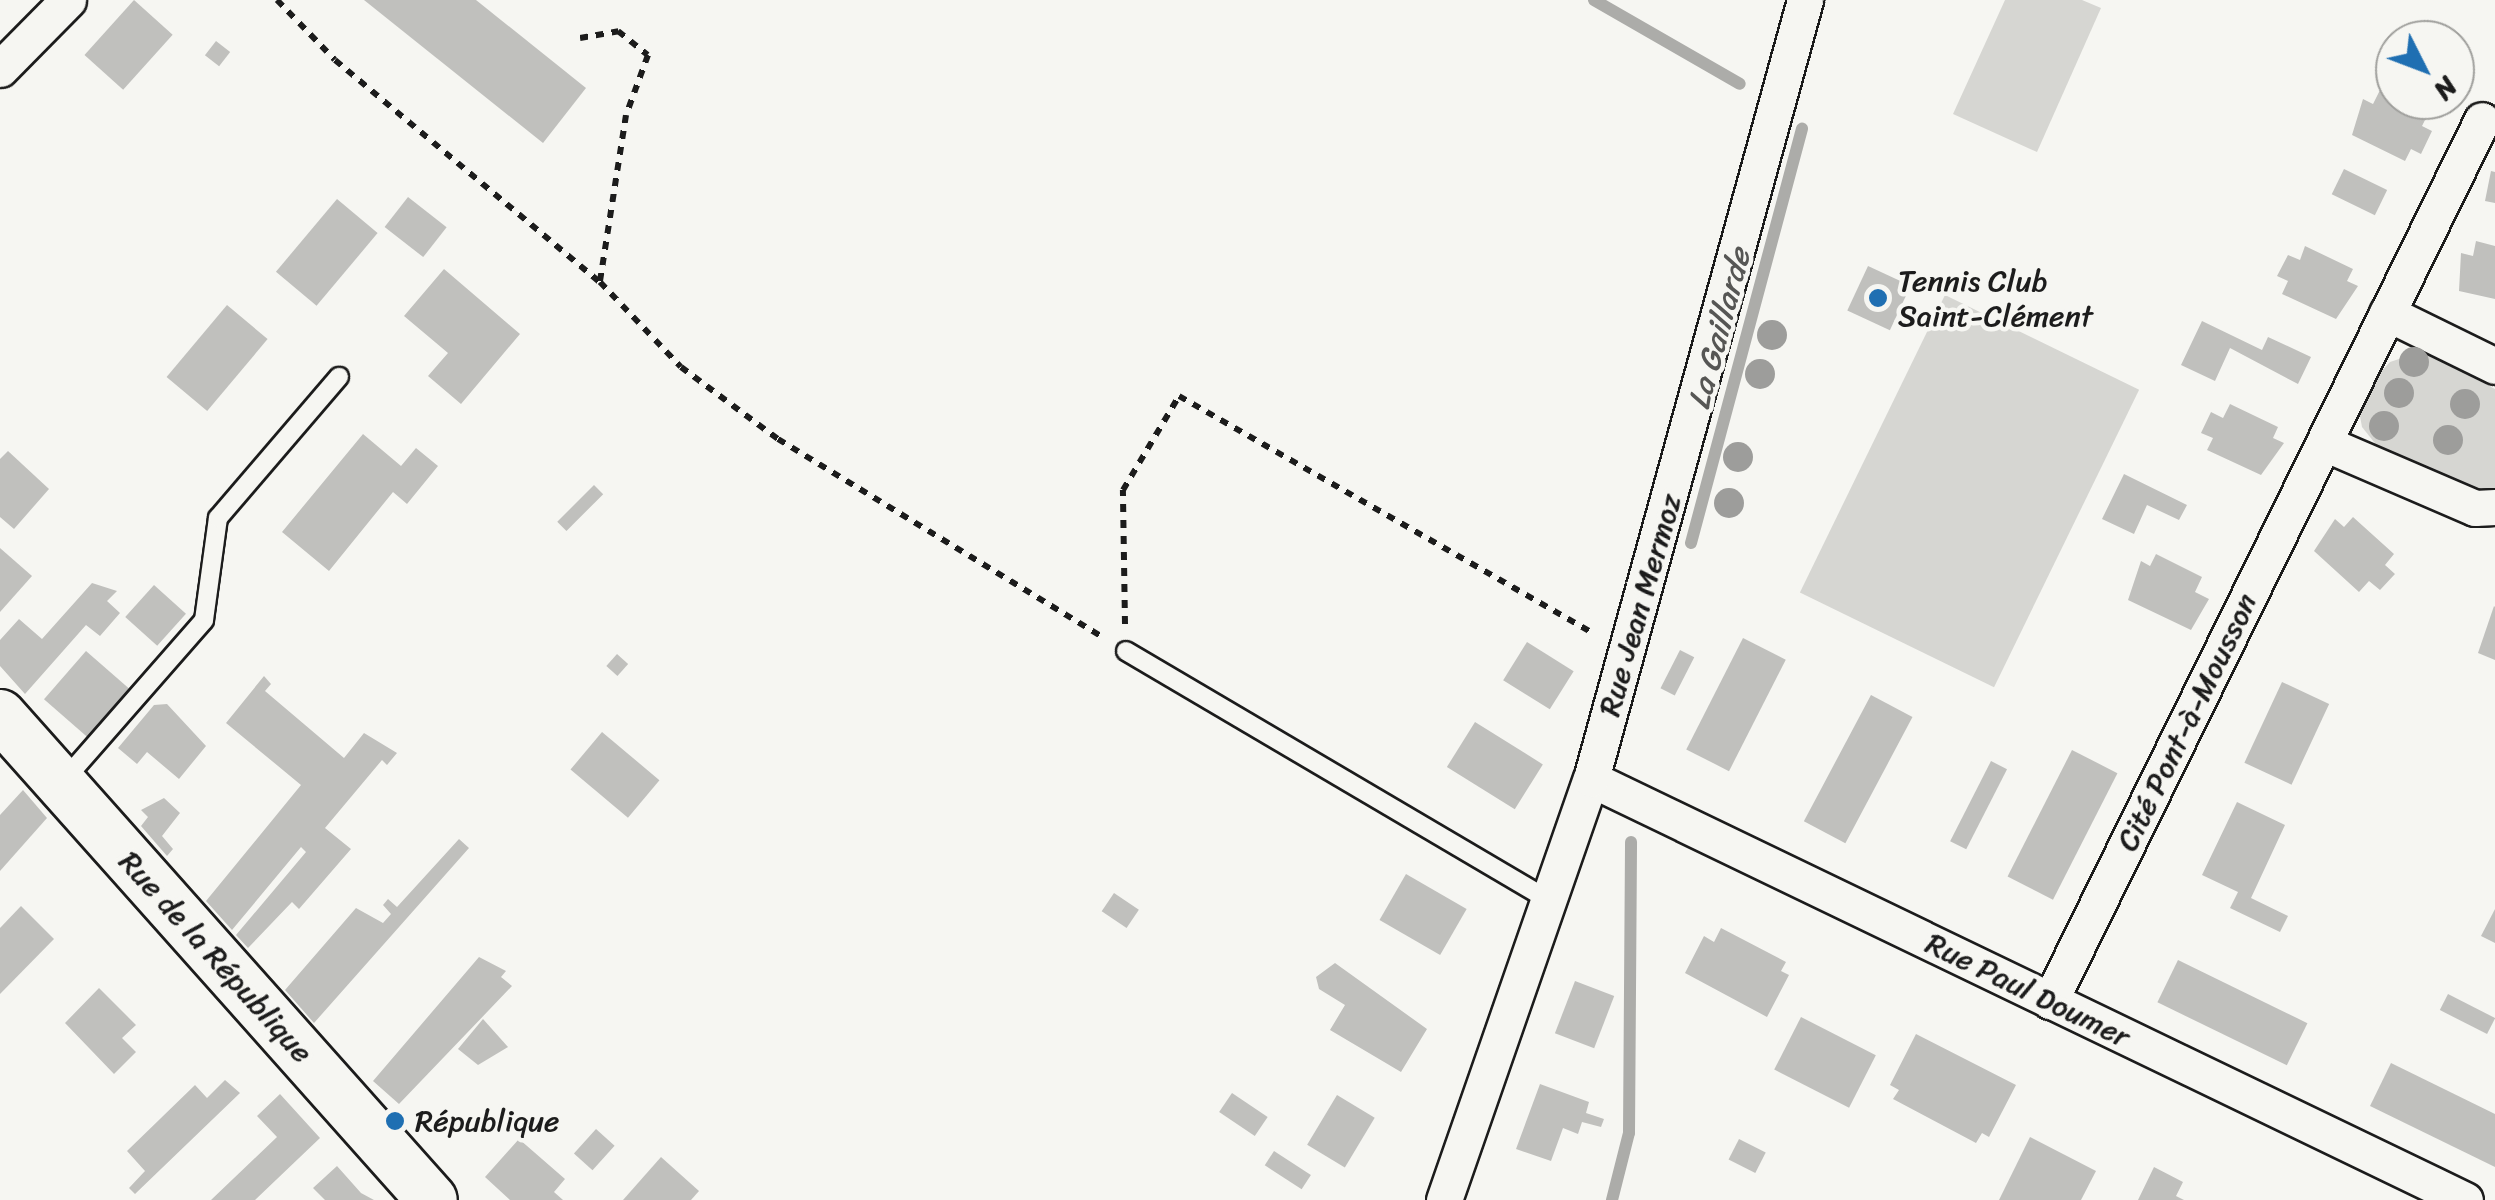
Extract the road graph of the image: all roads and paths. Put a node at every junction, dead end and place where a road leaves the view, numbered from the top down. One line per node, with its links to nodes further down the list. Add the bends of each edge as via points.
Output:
1 (68, 0): 5 (street)
2 (277, 0): 7 (path, via 335,60)
3 (1805, 0): 14 (street, Rue Jean Mermoz)
4 (580, 38): 7 (path, via 618,32 648,55 626,115)
5 (0, 68)
6 (2482, 120): 8 (street, Cité Pont-à-Mousson)
7 (600, 282): 13 (path, via 681,367 778,439)
8 (2388, 313): 9 (street); 11 (street, Cité Pont-à-Mousson)
9 (2495, 366)
10 (339, 378): 17 (lane, via 218,518 204,620)
11 (2324, 443): 12 (street, via 2475,508); 19 (street, Cité Pont-à-Mousson)
12 (2495, 506)
13 (1126, 650): 14 (path, via 1122,490 1179,396); 18 (lane)
14 (1626, 652): 16 (street, Rue Jean Mermoz)
15 (0, 714): 17 (main road, Rue de la République)
16 (1591, 779): 18 (street, Rue Jean Mermoz); 19 (street, Rue Paul Doumer)
17 (61, 783): 20 (main road, Rue de la République)
18 (1549, 900): 21 (street, Rue Jean Mermoz)
19 (2050, 1001): 22 (street, Rue Paul Doumer)
20 (432, 1200)
21 (1444, 1200)
22 (2465, 1200)

